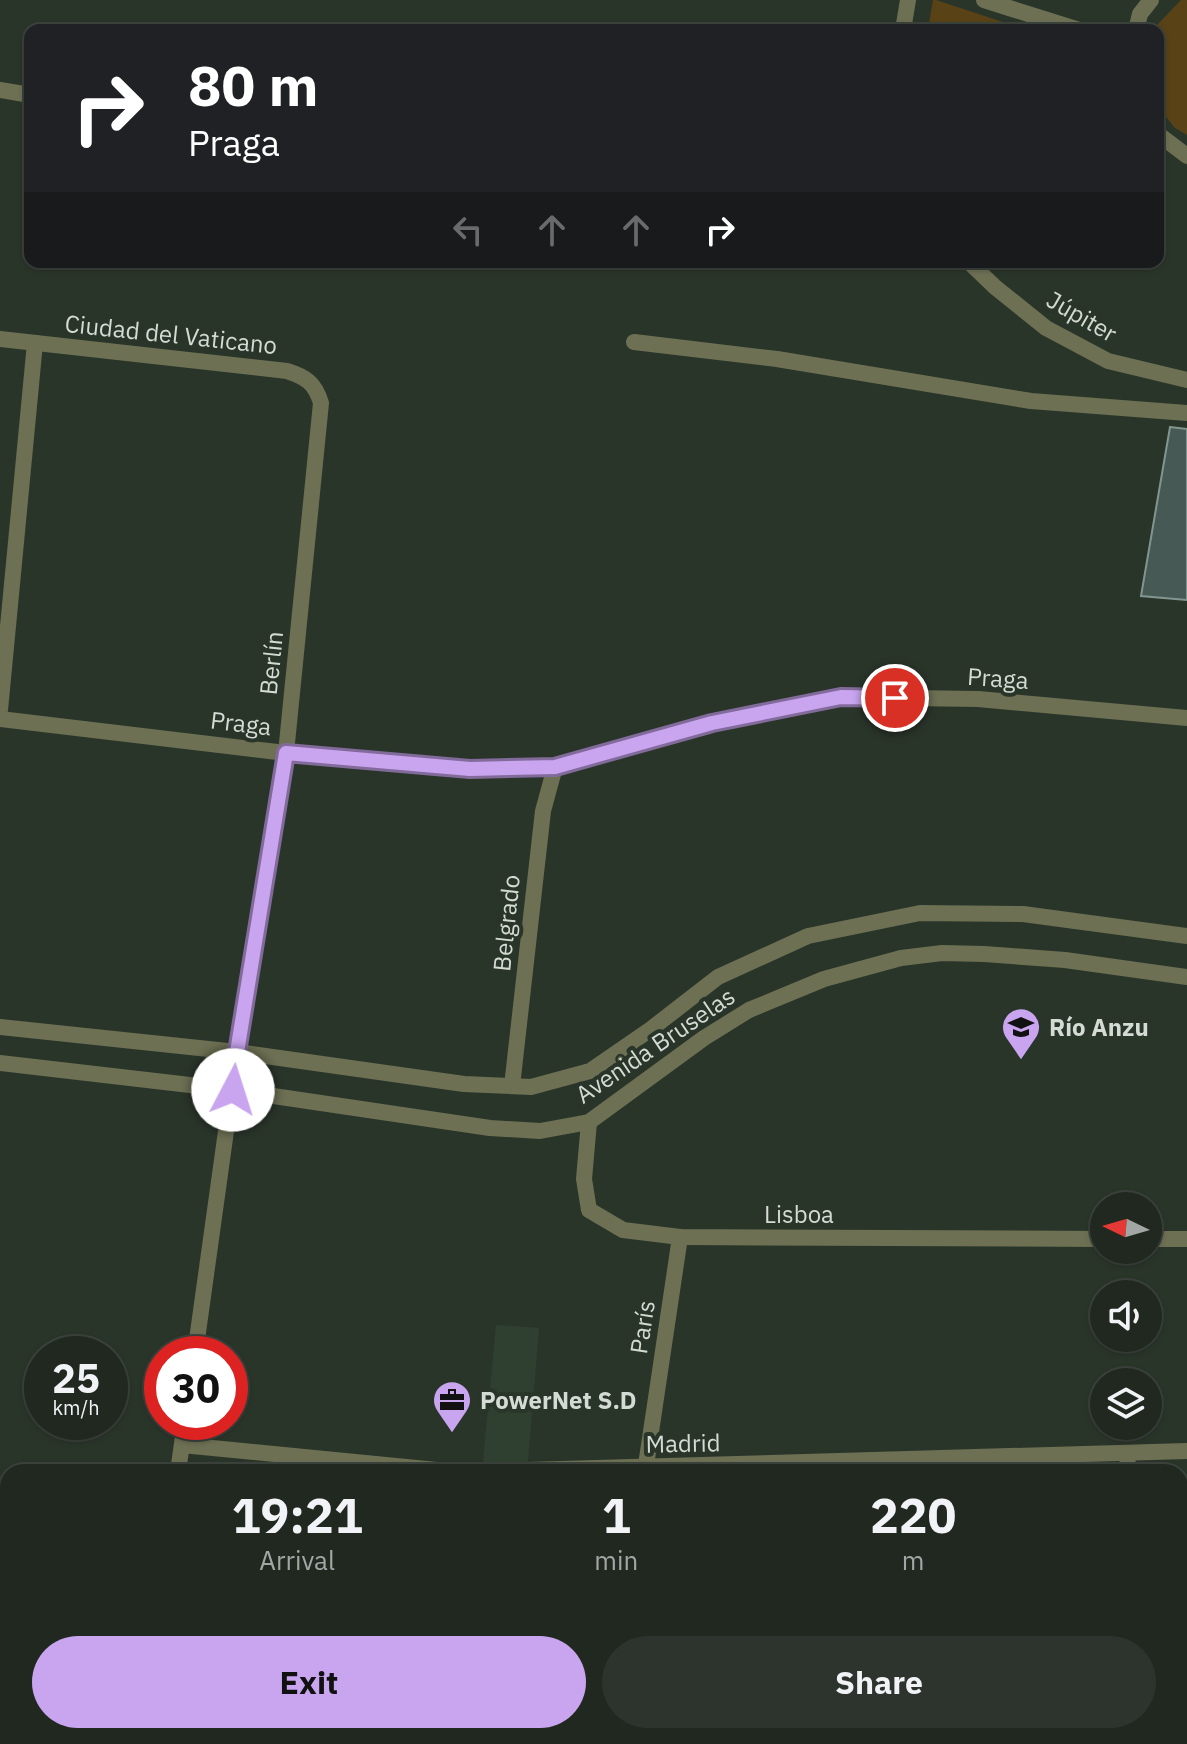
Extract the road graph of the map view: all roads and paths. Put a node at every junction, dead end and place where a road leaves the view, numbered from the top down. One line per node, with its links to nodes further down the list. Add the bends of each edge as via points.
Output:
1 (908, 0): 4 (street)
2 (984, 0): 5 (street)
3 (1151, 0): 6 (street)
4 (904, 24)
5 (1060, 24)
6 (1138, 24)
7 (0, 90): 8 (street)
8 (24, 94)
9 (1164, 139): 10 (street)
10 (1187, 156)
11 (975, 268): 15 (street, Júpiter, via 1046,328 1108,361)
12 (0, 339): 14 (street, Ciudad del Vaticano)
13 (634, 342): 17 (street, via 777,359 1031,401)
14 (35, 343): 16 (street, Ciudad del Vaticano, via 287,371 317,387); 18 (street)
15 (1187, 380)
16 (321, 403): 21 (street, Berlín)
17 (1187, 413)
18 (0, 710)
19 (1187, 718): 22 (street, Praga, via 978,699 841,697 712,723)
20 (0, 719): 21 (street, Praga)
21 (286, 753): 22 (street, Praga, via 470,769); 26 (street, Berlín)
22 (555, 767): 28 (street, Belgrado, via 543,811)
23 (1187, 936): 28 (street, Avenida Bruselas, via 1023,914 920,913 838,929 808,936 718,977 590,1071 531,1087)
24 (1187, 977): 30 (street, Avenida Bruselas, via 984,954 901,958 824,979 749,1010)
25 (0, 1027): 26 (street, Avenida Bruselas)
26 (237, 1052): 28 (street, Avenida Bruselas); 29 (street, Berlín)
27 (0, 1063): 29 (street, Avenida Bruselas)
28 (512, 1086)
29 (233, 1090): 30 (street, Avenida Bruselas, via 490,1128 540,1131); 35 (street, Berlín)
30 (589, 1122): 31 (street, Lisboa, via 584,1179 589,1210 623,1230)
31 (680, 1237): 32 (street, Lisboa); 42 (street, París)
32 (1090, 1239)
33 (1162, 1239): 34 (street)
34 (1187, 1239)
35 (198, 1336)
36 (183, 1440): 37 (street)
37 (182, 1445): 40 (street); 41 (street, Madrid)
38 (1187, 1451): 39 (street, Madrid)
39 (1128, 1453): 43 (street, Madrid); 44 (street)
40 (179, 1464)
41 (376, 1464)
42 (647, 1464)
43 (816, 1464)
44 (1127, 1464)

